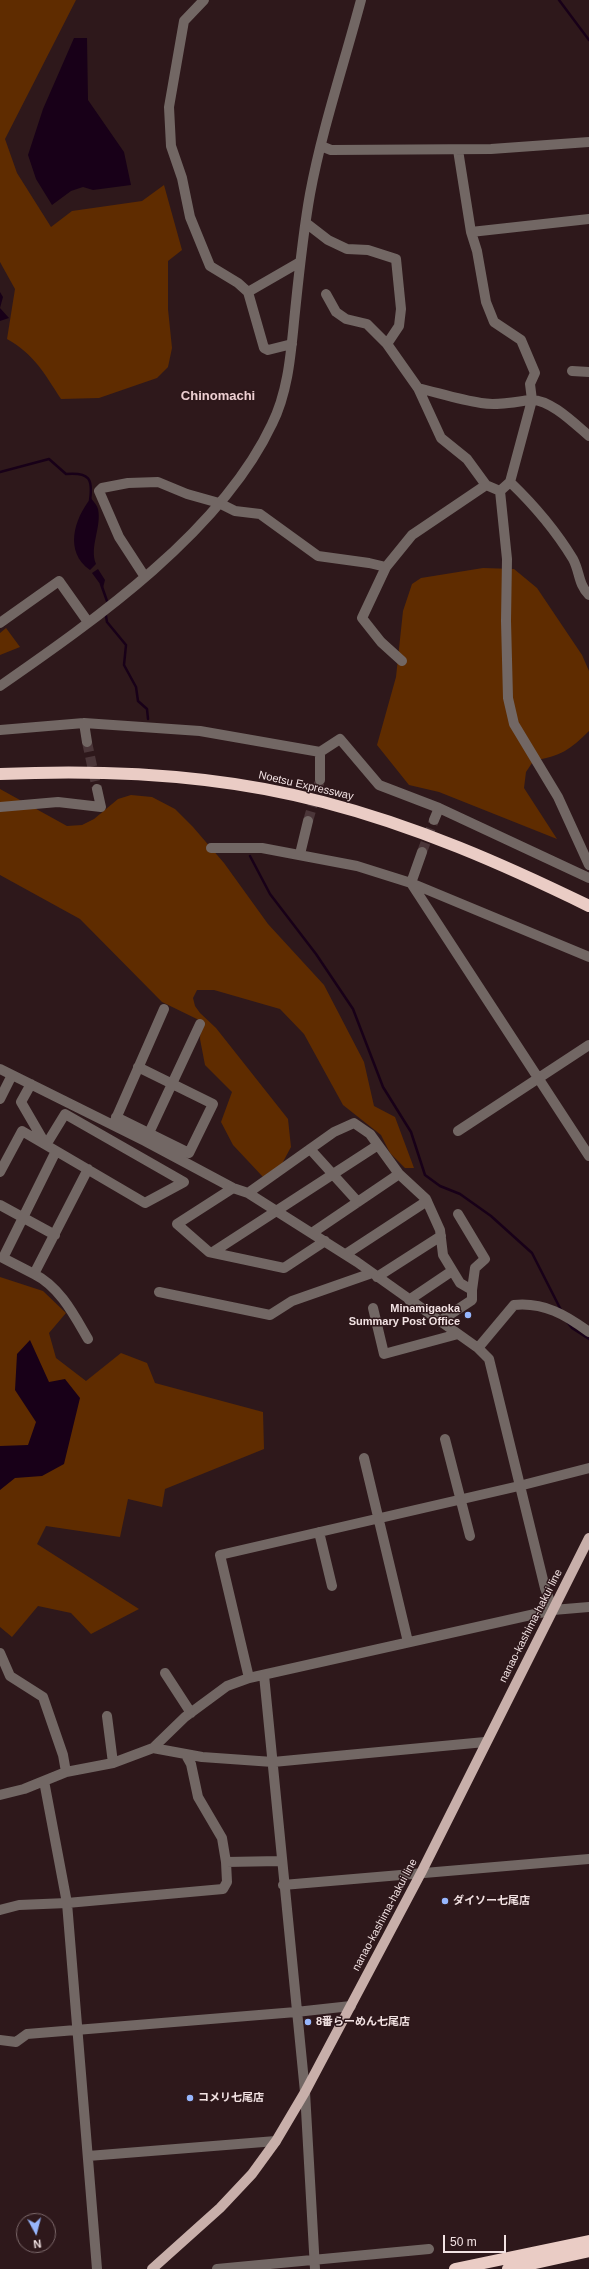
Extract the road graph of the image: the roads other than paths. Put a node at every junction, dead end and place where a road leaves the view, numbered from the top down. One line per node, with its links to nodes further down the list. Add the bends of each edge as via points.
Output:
1 (204, 0): 10 (street, via 184,21 169,107 171,146 182,178 190,217 210,266)
2 (361, 0): 4 (street)
3 (589, 142): 5 (street)
4 (321, 146): 5 (street, via 331,150); 7 (street)
5 (458, 150): 8 (street)
6 (589, 219): 8 (street)
7 (306, 224): 9 (street); 13 (street, via 346,249 368,250 396,259 401,309 399,326)
8 (471, 232): 17 (street, via 488,309 494,322 521,340 535,373 530,384)
9 (300, 262): 10 (street); 12 (street)
10 (248, 292): 12 (street, via 264,348 268,350)
11 (326, 294): 13 (street, via 336,312 346,319 366,324)
12 (292, 344): 22 (street, via 285,389 273,422 255,457)
13 (387, 344): 16 (street)
14 (572, 371): 15 (street)
15 (589, 372)
16 (418, 388): 17 (street, via 482,404); 20 (street, via 441,438 467,459)
17 (532, 400): 18 (street, via 558,410); 19 (street)
18 (589, 436)
19 (510, 482): 21 (street); 25 (street, via 537,509 573,560 583,589)
20 (486, 485): 21 (street); 23 (street, via 412,535)
21 (500, 491): 44 (street, via 507,559 508,698 514,724 558,797)
22 (219, 503): 23 (street, via 235,511 260,514 318,556); 24 (street); 24 (street, via 158,482 128,484 102,488 99,491 119,537)
23 (386, 567): 28 (street, via 362,618 381,642)
24 (145, 577): 26 (street)
25 (589, 595)
26 (88, 622): 27 (street, via 59,581); 29 (street)
27 (0, 623)
28 (402, 661)
29 (0, 686)
30 (84, 723): 31 (street); 32 (street); 33 (street, via 200,731)
31 (0, 730)
32 (87, 742)
33 (320, 752): 35 (street); 38 (street, via 340,739 379,785)
34 (0, 774): 47 (highway, Noetsu Expressway, via 130,772 188,777 274,790 323,801 422,833 473,852)
35 (320, 780)
36 (96, 789): 37 (street, via 101,807 58,802)
37 (0, 807)
38 (440, 808): 39 (street); 45 (street)
39 (434, 820)
40 (308, 821): 43 (street)
41 (211, 848): 43 (street, via 262,848)
42 (422, 852): 46 (street)
43 (300, 854): 46 (street, via 357,866)
44 (589, 865)
45 (589, 878)
46 (411, 883): 48 (street); 55 (street)
47 (589, 906)
48 (589, 957)
49 (164, 1009): 52 (street)
50 (200, 1024): 57 (street)
51 (589, 1045): 55 (street)
52 (138, 1067): 57 (street); 60 (street)
53 (0, 1069): 54 (street)
54 (12, 1075): 56 (street); 58 (street)
55 (539, 1079): 62 (street); 68 (street)
56 (30, 1084): 59 (street, via 21,1102); 60 (street)
57 (172, 1084): 63 (street); 63 (street, via 213,1104 189,1153)
58 (0, 1099)
59 (29, 1117): 61 (street); 64 (street)
60 (115, 1121): 63 (street); 73 (street)
61 (22, 1131): 64 (street); 70 (street)
62 (458, 1131)
63 (149, 1133)
64 (46, 1145): 67 (street); 69 (street, via 66,1114 184,1182 145,1203)
65 (378, 1145): 66 (street, via 370,1134 354,1122); 71 (street); 72 (street)
66 (310, 1149): 71 (street); 74 (street)
67 (56, 1151): 69 (street); 80 (street)
68 (589, 1156)
69 (88, 1169): 82 (street)
70 (0, 1172)
71 (332, 1174): 76 (street); 78 (street)
72 (399, 1174): 75 (street); 76 (street)
73 (233, 1188): 74 (street); 85 (street, via 177,1224)
74 (248, 1193): 78 (street)
75 (427, 1201): 83 (street); 86 (street)
76 (358, 1202): 81 (street)
77 (0, 1205): 80 (street)
78 (276, 1210): 81 (street); 85 (street)
79 (458, 1214): 90 (street, via 485,1258 475,1268)
80 (22, 1217): 82 (street); 88 (street, via 3,1258)
81 (312, 1233): 84 (street)
82 (55, 1235): 88 (street)
83 (441, 1236): 87 (street, via 443,1255); 89 (street)
84 (325, 1241): 85 (street, via 284,1268); 86 (street)
85 (213, 1252)
86 (346, 1254): 89 (street)
87 (452, 1271): 90 (street, via 460,1283); 92 (street)
88 (34, 1274): 97 (street, via 68,1305)
89 (374, 1275): 91 (street, via 292,1301 270,1315); 92 (street)
90 (472, 1290): 94 (street, via 472,1300)
91 (159, 1292)
92 (409, 1300): 94 (street)
93 (374, 1308): 96 (street, via 384,1354)
94 (440, 1321): 96 (street)
95 (589, 1332): 98 (street, via 564,1316 531,1303 514,1305)
96 (458, 1334): 98 (street)
97 (88, 1339)
98 (478, 1348): 102 (street, via 489,1359)
99 (445, 1439): 103 (street)
100 (364, 1458): 104 (street)
101 (589, 1468): 102 (street)
102 (519, 1486): 103 (street); 110 (street)
103 (461, 1500): 104 (street); 106 (street)
104 (378, 1518): 105 (street); 111 (street)
105 (319, 1532): 108 (street); 115 (street, via 220,1555)
106 (470, 1536)
107 (589, 1538): 110 (main road, nanao-kashima-hakui line)
108 (332, 1586)
109 (589, 1608): 110 (street)
110 (552, 1610): 111 (street); 118 (main road, nanao-kashima-hakui line)
111 (408, 1642): 114 (street)
112 (0, 1653): 123 (street, via 10,1676 43,1697 63,1754)
113 (165, 1673): 116 (street)
114 (264, 1674): 115 (street); 121 (street)
115 (249, 1678): 116 (street, via 226,1686)
116 (191, 1713): 119 (street)
117 (107, 1716): 122 (street)
118 (485, 1742): 121 (street); 129 (main road, nanao-kashima-hakui line)
119 (153, 1748): 120 (street); 122 (street)
120 (186, 1754): 121 (street); 128 (street, via 192,1764 198,1797 222,1838)
121 (273, 1762): 127 (street)
122 (113, 1763): 123 (street)
123 (66, 1772): 124 (street)
124 (44, 1781): 125 (street); 131 (street)
125 (0, 1795)
126 (589, 1859): 129 (street)
127 (281, 1861): 128 (street); 130 (street)
128 (226, 1862): 131 (street, via 225,1888)
129 (421, 1873): 130 (street); 133 (main road, nanao-kashima-hakui line)
130 (283, 1885): 134 (street)
131 (67, 1903): 132 (street, via 19,1904); 135 (street)
132 (0, 1910)
133 (350, 2006): 134 (street); 137 (main road, nanao-kashima-hakui line)
134 (296, 2012): 135 (street); 137 (street)
135 (78, 2030): 136 (street, via 27,2034 16,2042); 139 (street)
136 (0, 2040)
137 (304, 2092): 138 (main road, nanao-kashima-hakui line); 143 (street)
138 (276, 2141): 139 (street); 145 (main road, nanao-kashima-hakui line, via 252,2174 220,2208)
139 (88, 2156): 144 (street)
140 (589, 2241): 147 (highway)
141 (429, 2249): 143 (street)
142 (589, 2251): 148 (highway)
143 (314, 2264): 146 (street)
144 (97, 2269)
145 (152, 2269)
146 (217, 2269)
147 (455, 2269)
148 (508, 2269)

